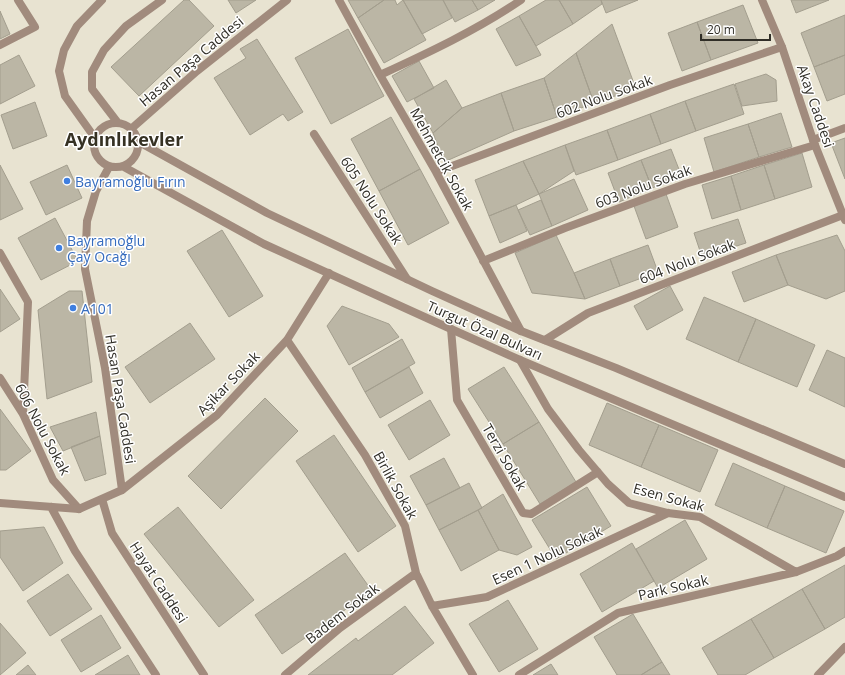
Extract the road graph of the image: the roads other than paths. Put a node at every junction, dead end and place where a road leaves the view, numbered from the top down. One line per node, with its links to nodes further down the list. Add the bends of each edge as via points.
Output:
1 (18, 0): 8 (street, via 35,27)
2 (102, 0): 15 (street, via 77,26 64,50 59,71 65,96)
3 (162, 0): 11 (street, via 126,26 104,50 92,72 92,89)
4 (287, 0): 13 (street, Hasan Paşa Caddesi, via 197,71)
5 (339, 0): 10 (street, Mehmetcik Sokak)
6 (522, 0): 10 (street, via 452,41)
7 (762, 0): 9 (street, Akay Caddesi)
8 (0, 45)
9 (782, 47): 17 (street, Akay Caddesi); 20 (street, 602 Nolu Sokak, via 670,85)
10 (380, 75): 20 (street, Mehmetcik Sokak)
11 (118, 123): 13 (street); 15 (street, via 104,127)
12 (845, 128): 17 (street, 603 Nolu Sokak)
13 (131, 129): 16 (street)
14 (314, 134): 25 (street, 605 Nolu Sokak)
15 (95, 138): 18 (street, via 95,152)
16 (139, 142): 19 (street, via 135,157); 25 (street, Turgut Özal Bulvarı, via 267,213)
17 (814, 142): 21 (street, Akay Caddesi); 23 (street, 603 Nolu Sokak, via 685,184)
18 (109, 167): 19 (street); 35 (street, Hasan Paşa Caddesi, via 96,191 87,221 85,270 105,368)
19 (124, 167): 24 (street, Turgut Özal Bulvarı, via 264,244)
20 (436, 172): 23 (street, Mehmetcik Sokak)
21 (844, 217): 29 (street, 604 Nolu Sokak, via 588,313)
22 (0, 253): 32 (street, via 28,302)
23 (483, 261): 27 (street, Mehmetcik Sokak)
24 (330, 272): 26 (street, Turgut Özal Bulvarı); 28 (street, Aşikar Sokak)
25 (407, 280): 27 (street, Turgut Özal Bulvarı)
26 (451, 329): 30 (street, Turgut Özal Bulvarı); 34 (street, Terzi Sokak, via 457,400 523,513 531,514)
27 (521, 331): 29 (street, Turgut Özal Bulvarı)
28 (287, 340): 35 (street, Aşikar Sokak, via 218,415); 44 (street, Birlik Sokak, via 365,455 405,526)
29 (545, 340): 33 (street, Turgut Özal Bulvarı)
30 (520, 360): 34 (street, Esen Sokak, via 548,409); 36 (street, Turgut Özal Bulvarı)
31 (0, 378): 32 (street, 606 Nolu Sokak)
32 (23, 414): 40 (street, 606 Nolu Sokak, via 53,480)
33 (845, 464)
34 (598, 472): 41 (street, Esen Sokak, via 629,503)
35 (122, 490): 37 (street)
36 (845, 497)
37 (102, 499): 40 (street); 48 (street, Hayat Caddesi, via 112,533)
38 (0, 503): 39 (street)
39 (51, 507): 40 (street); 47 (street, via 75,551)
40 (79, 509)
41 (668, 513): 43 (street, Esen Sokak, via 700,517); 45 (street, Esen 1 Nolu Sokak, via 487,597)
42 (845, 552): 43 (street, Park Sokak)
43 (796, 572): 51 (street, Park Sokak, via 618,613)
44 (416, 573): 45 (street, Birlik Sokak); 49 (street, Badem Sokak, via 340,628)
45 (432, 606): 50 (street, Birlik Sokak)
46 (845, 647): 52 (street)
47 (156, 675)
48 (204, 675)
49 (285, 675)
50 (473, 675)
51 (518, 675)
52 (818, 675)

